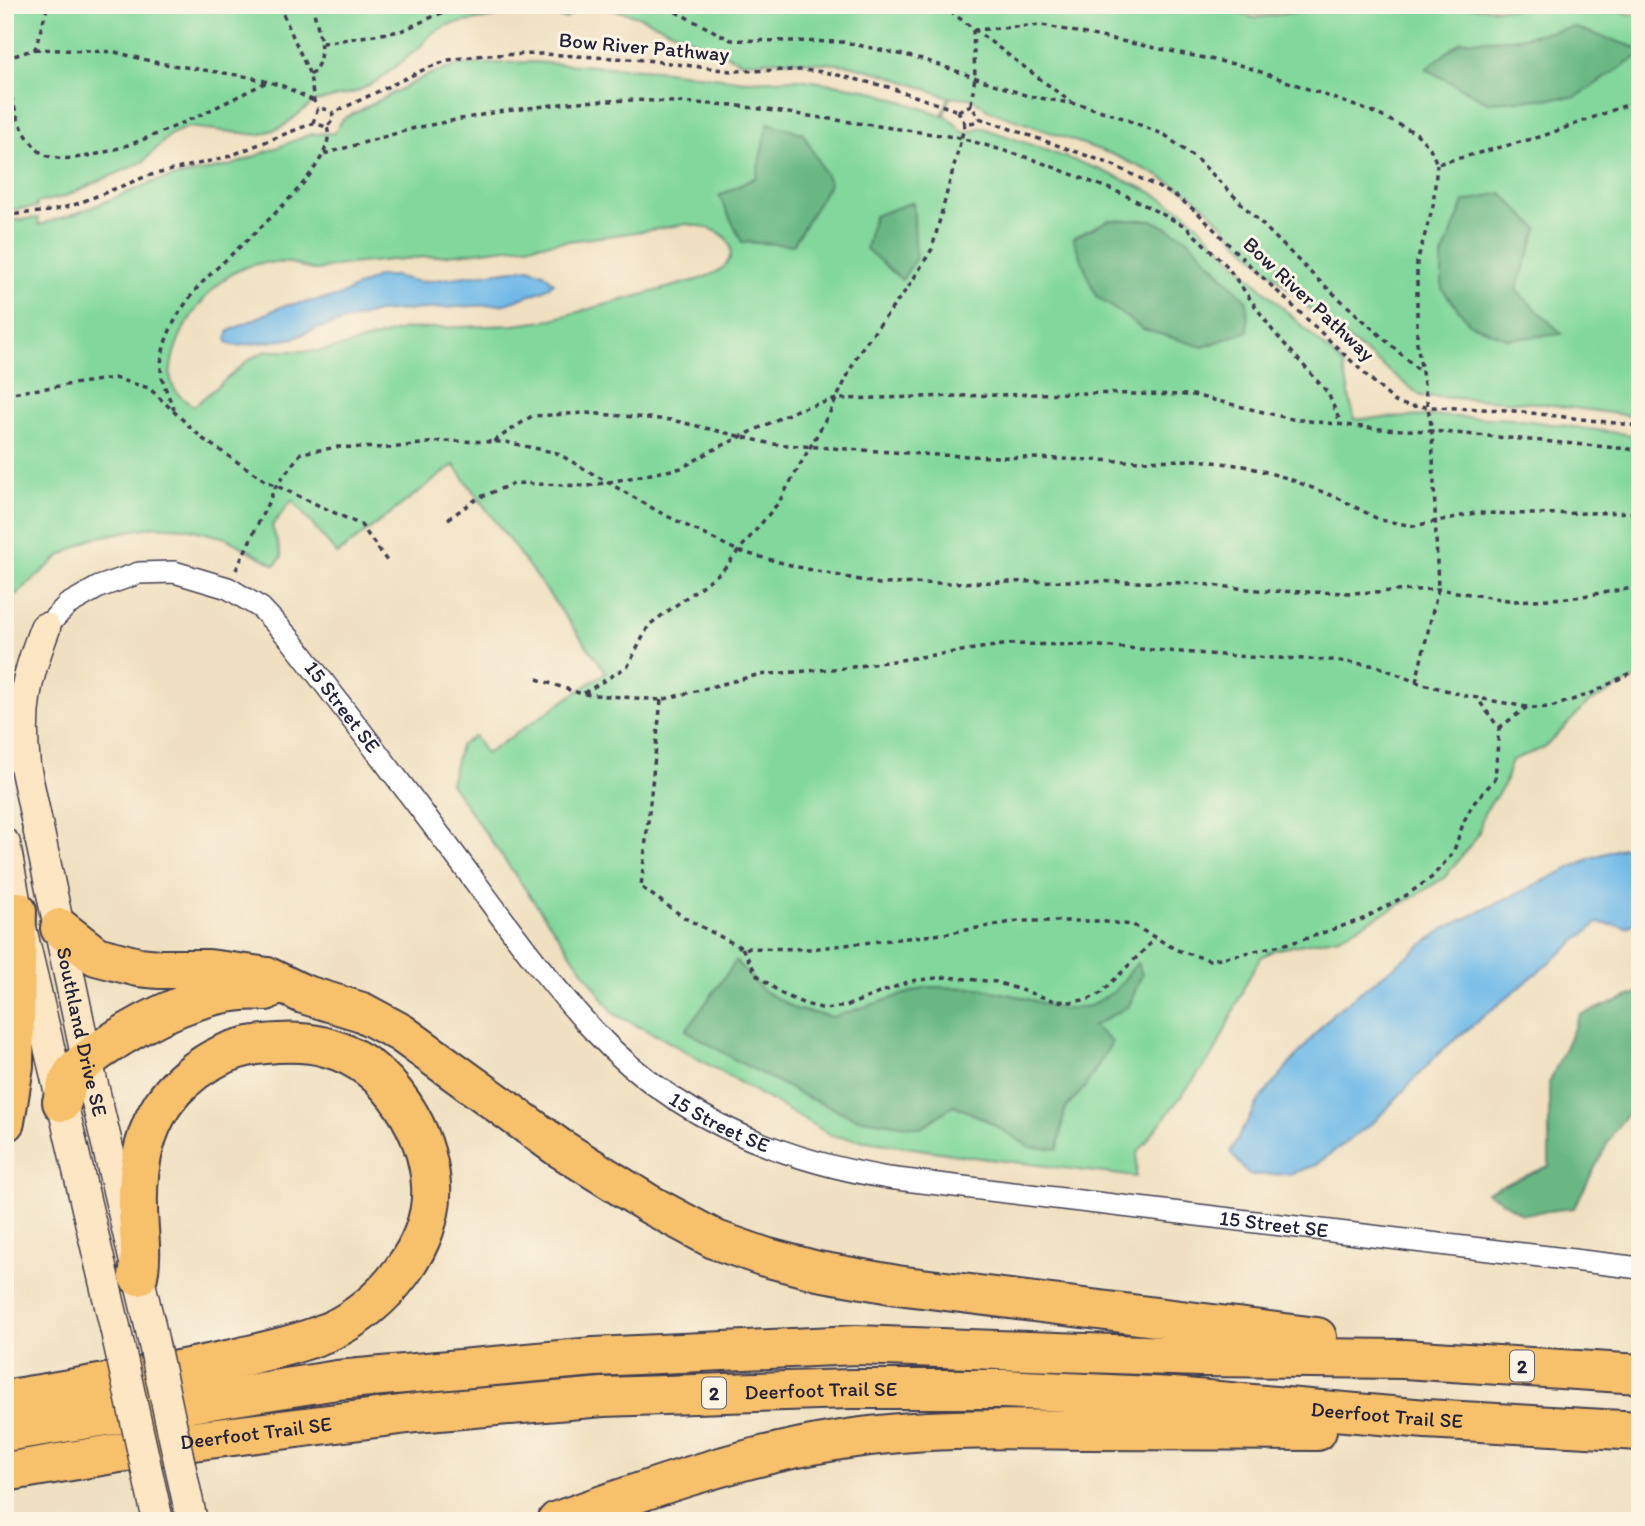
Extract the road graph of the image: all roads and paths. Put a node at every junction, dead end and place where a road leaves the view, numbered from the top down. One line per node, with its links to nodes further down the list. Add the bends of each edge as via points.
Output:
1 (48, 5): 9 (path)
2 (279, 5): 12 (path)
3 (312, 5): 8 (path)
4 (459, 5): 8 (path, via 401,31)
5 (657, 5): 13 (path, via 731,40 844,42 922,59)
6 (942, 5): 7 (path)
7 (973, 30): 13 (path); 17 (path); 28 (path, via 1042,25 1244,66 1375,113 1416,133)
8 (322, 43): 12 (path, via 316,71)
9 (35, 49): 10 (path); 14 (path, via 115,52)
10 (5, 59)
11 (5, 67): 14 (path, via 17,120 39,151 51,157 74,158 118,149)
12 (310, 75): 16 (path)
13 (975, 77): 17 (path, via 1028,96); 18 (path)
14 (267, 82): 16 (path)
15 (1640, 100): 28 (path, via 1544,136)
16 (314, 102): 19 (path)
17 (1074, 104): 30 (path, via 1165,135 1201,163 1314,276)
18 (971, 105): 20 (path); 22 (path)
19 (318, 108): 21 (path); 23 (path)
20 (958, 111): 21 (path, Bow River Pathway, via 825,72 732,71 646,60 532,54 449,60); 24 (path)
21 (333, 113): 25 (path)
22 (979, 118): 24 (path); 33 (path, Bow River Pathway, via 1111,163 1176,196 1395,402)
23 (313, 123): 25 (path); 29 (path, via 227,157 147,176 74,205)
24 (965, 124): 26 (path)
25 (327, 127): 27 (path, via 329,142)
26 (961, 138): 27 (path, via 733,105 633,100 497,112 415,128); 32 (path, via 932,249 859,352); 35 (path, via 1124,194 1185,226 1226,265 1273,331 1328,393)
27 (324, 154): 34 (path, via 308,179 195,290 169,330 161,370)
28 (1437, 164): 30 (path, via 1433,206 1417,262 1417,344)
29 (5, 215)
30 (1422, 373): 33 (path)
31 (5, 394): 34 (path, via 114,378 149,388)
32 (837, 399): 35 (path, via 1193,395 1292,419); 38 (path, via 799,409); 40 (path)
33 (1430, 408): 36 (path, Bow River Pathway, via 1506,410); 37 (path)
34 (174, 412): 43 (path, via 203,439)
35 (1341, 424): 37 (path)
36 (1640, 426)
37 (1432, 431): 41 (path); 46 (path)
38 (739, 437): 39 (path, via 672,420 586,413 532,416); 40 (path); 42 (path, via 682,468)
39 (493, 442): 42 (path, via 557,453); 43 (path, via 442,441 300,453)
40 (811, 447): 46 (path, via 1003,457 1198,460 1287,478 1380,520 1414,526); 47 (path, via 779,502)
41 (1640, 450)
42 (610, 482): 45 (path, via 587,486 515,483 478,498); 47 (path)
43 (276, 486): 48 (path, via 362,525); 50 (path)
44 (1640, 512): 46 (path, via 1475,513)
45 (448, 519)
46 (1436, 520): 51 (path)
47 (738, 551): 51 (path, via 879,584 1071,580 1191,583 1266,591); 56 (path, via 722,571 649,625 628,666)
48 (387, 561)
49 (1640, 587): 51 (path, via 1514,601)
50 (228, 588): 52 (street, 15 Street SE, via 174,572 139,573 67,605); 71 (street, 15 Street SE, via 261,608 291,640 513,933 593,1030 663,1090 736,1135 839,1170 888,1178)
51 (1437, 589): 55 (path)
52 (45, 628): 59 (main road, via 25,653); 64 (main road, Southland Drive SE, via 34,657 21,728)
53 (1640, 668): 60 (path, via 1590,694 1551,707)
54 (537, 679): 56 (path)
55 (1416, 682): 57 (path); 58 (path, via 1377,666 1332,660 1009,643 845,668 757,675)
56 (582, 694): 58 (path)
57 (1477, 698): 60 (path); 61 (path)
58 (661, 700): 66 (path, via 641,887 685,918)
59 (5, 706)
60 (1527, 707): 61 (path)
61 (1499, 728): 65 (path, via 1495,779 1473,804 1454,853 1405,896 1363,919 1302,940 1209,960)
62 (5, 844): 63 (main road, Southland Drive SE)
63 (17, 911): 69 (main road, Southland Drive SE); 70 (highway, via 15,1066)
64 (60, 928): 67 (highway, via 96,956 138,967 268,977); 68 (main road, Southland Drive SE)
65 (1156, 938): 66 (path, via 1133,925 1018,921 809,949); 66 (path, via 1101,993 1089,999 1055,1001 996,982 946,977 910,981 846,1006 825,1009 782,994 757,975)
66 (742, 948)
67 (303, 994): 68 (highway, via 254,990 183,1006 150,1019); 73 (highway, via 362,1012 401,1033 558,1147 649,1204 716,1240 765,1257 897,1285 1370,1343)
68 (87, 1060): 69 (highway, via 72,1074); 72 (main road, Southland Drive SE)
69 (62, 1102): 80 (main road, Southland Drive SE, bridge)
70 (5, 1122)
71 (1640, 1268)
72 (138, 1276): 75 (highway, via 142,1258 139,1171 145,1141 177,1086 224,1053 293,1042 328,1047 363,1062 391,1086 414,1120 432,1187 428,1218 399,1276 359,1314 285,1347 183,1370); 81 (main road, Southland Drive SE, bridge)
73 (1404, 1359): 74 (highway, Deerfoot Trail SE / 2); 77 (highway, Deerfoot Trail SE / 2, via 856,1345 594,1356 337,1380)
74 (1640, 1374)
75 (5, 1400)
76 (1426, 1419): 78 (highway, Deerfoot Trail SE / 2); 79 (highway, Deerfoot Trail SE / 2, via 1173,1396 1003,1389 617,1396 416,1413 186,1442); 82 (highway, via 1373,1432 1006,1429 894,1433 789,1450 690,1475)
77 (5, 1432)
78 (1640, 1432)
79 (5, 1472)
80 (158, 1521)
81 (192, 1521)
82 (557, 1521)

